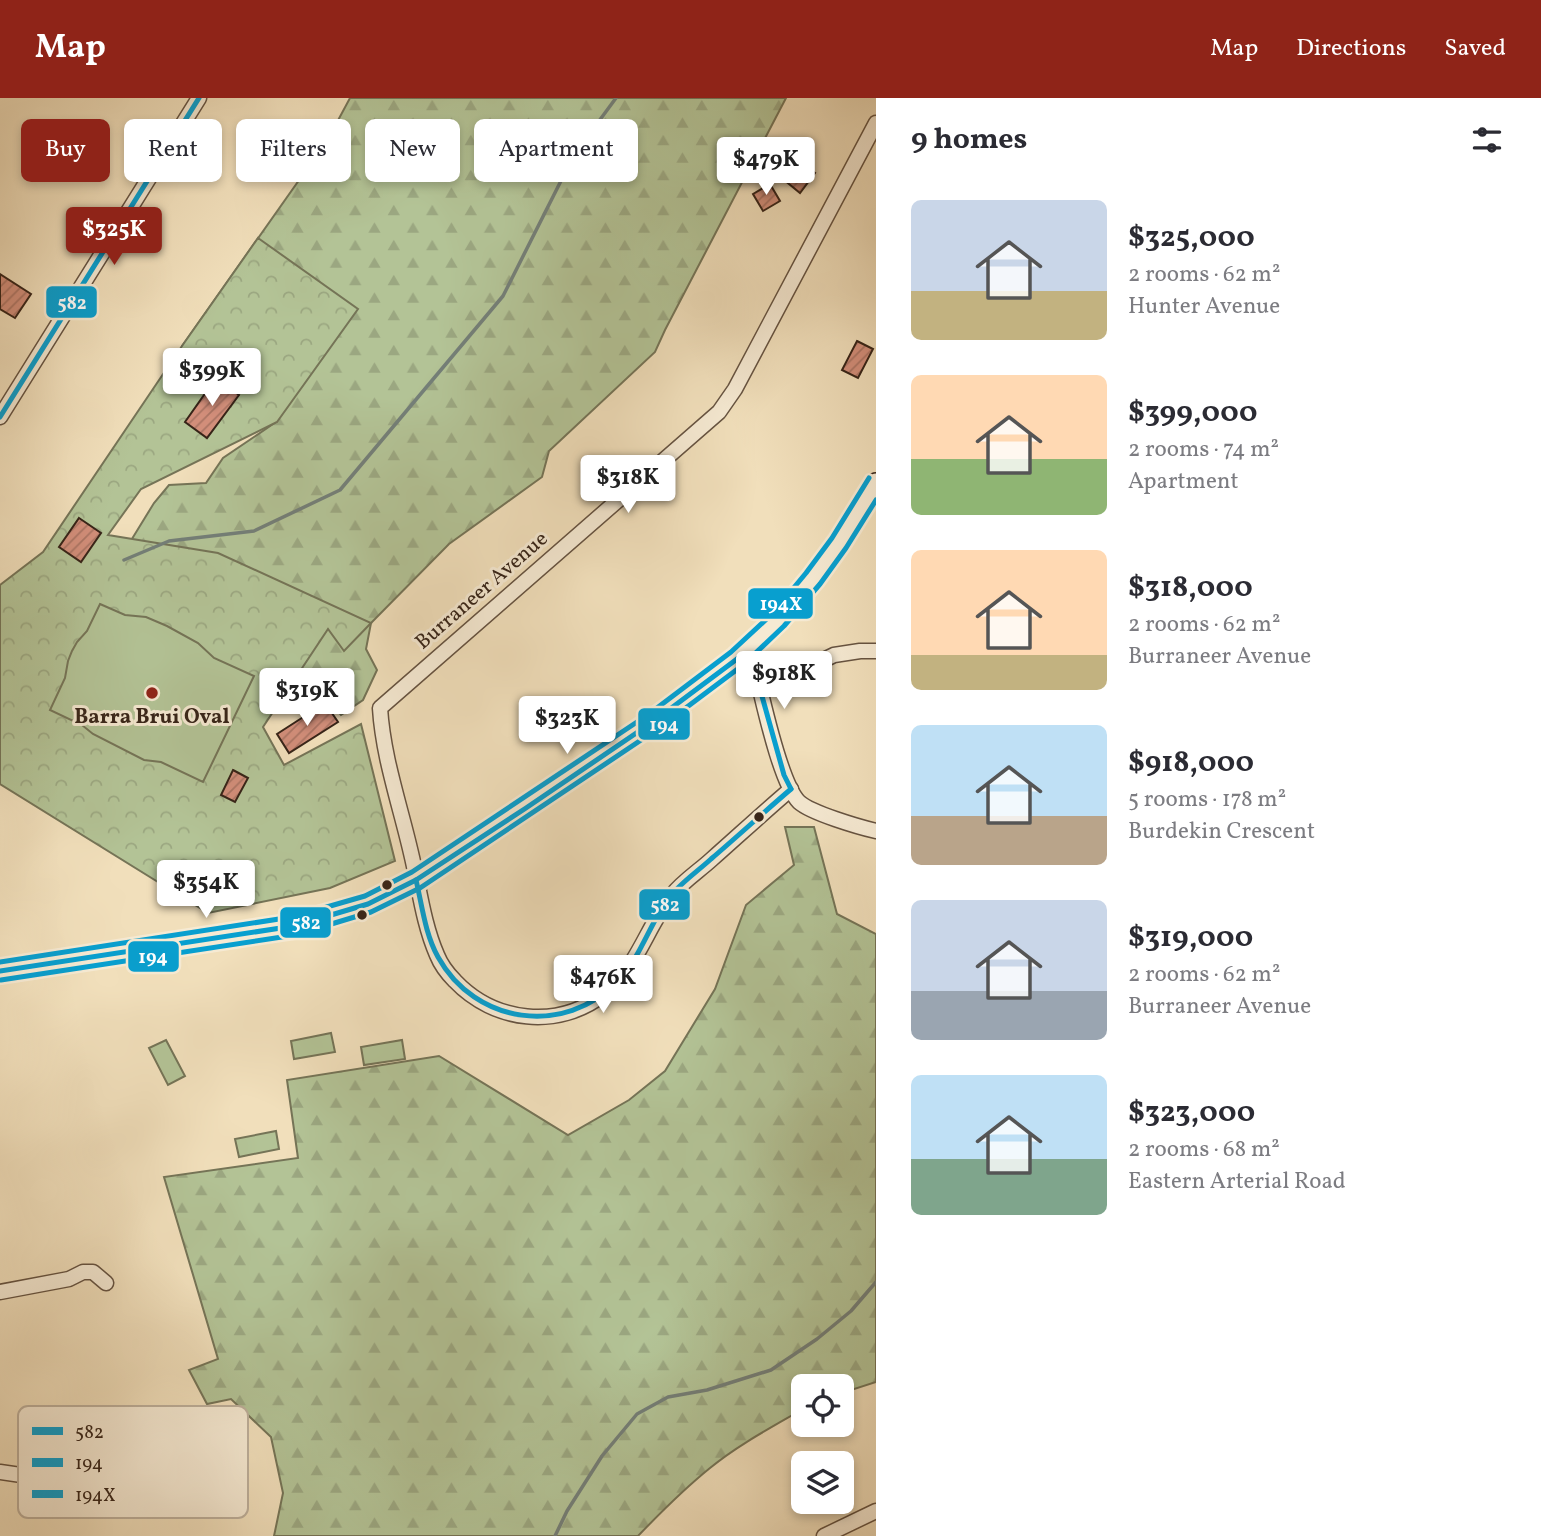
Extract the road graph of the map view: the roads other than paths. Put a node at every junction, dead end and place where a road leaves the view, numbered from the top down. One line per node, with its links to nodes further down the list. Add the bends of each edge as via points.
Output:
1 (199, 98): 3 (street)
2 (876, 123): 10 (street, Burraneer Avenue, via 719,412 380,708 381,731)
3 (0, 417)
4 (876, 483): 6 (main road, via 813,578)
5 (876, 652): 7 (street, via 834,655)
6 (737, 659): 7 (street); 10 (main road, via 654,721)
7 (760, 688): 8 (street)
8 (791, 789): 9 (street, via 805,806); 10 (street, via 672,894 617,982 588,1005 569,1012 536,1017 507,1014 462,989 437,956)
9 (876, 831)
10 (416, 880): 11 (main road, via 368,904 295,926)
11 (0, 971)
12 (106, 1283): 13 (street, via 93,1272 83,1272 69,1279)
13 (0, 1292)
14 (0, 1472): 15 (street)
15 (18, 1475)
16 (876, 1511): 17 (street)
17 (824, 1536)

